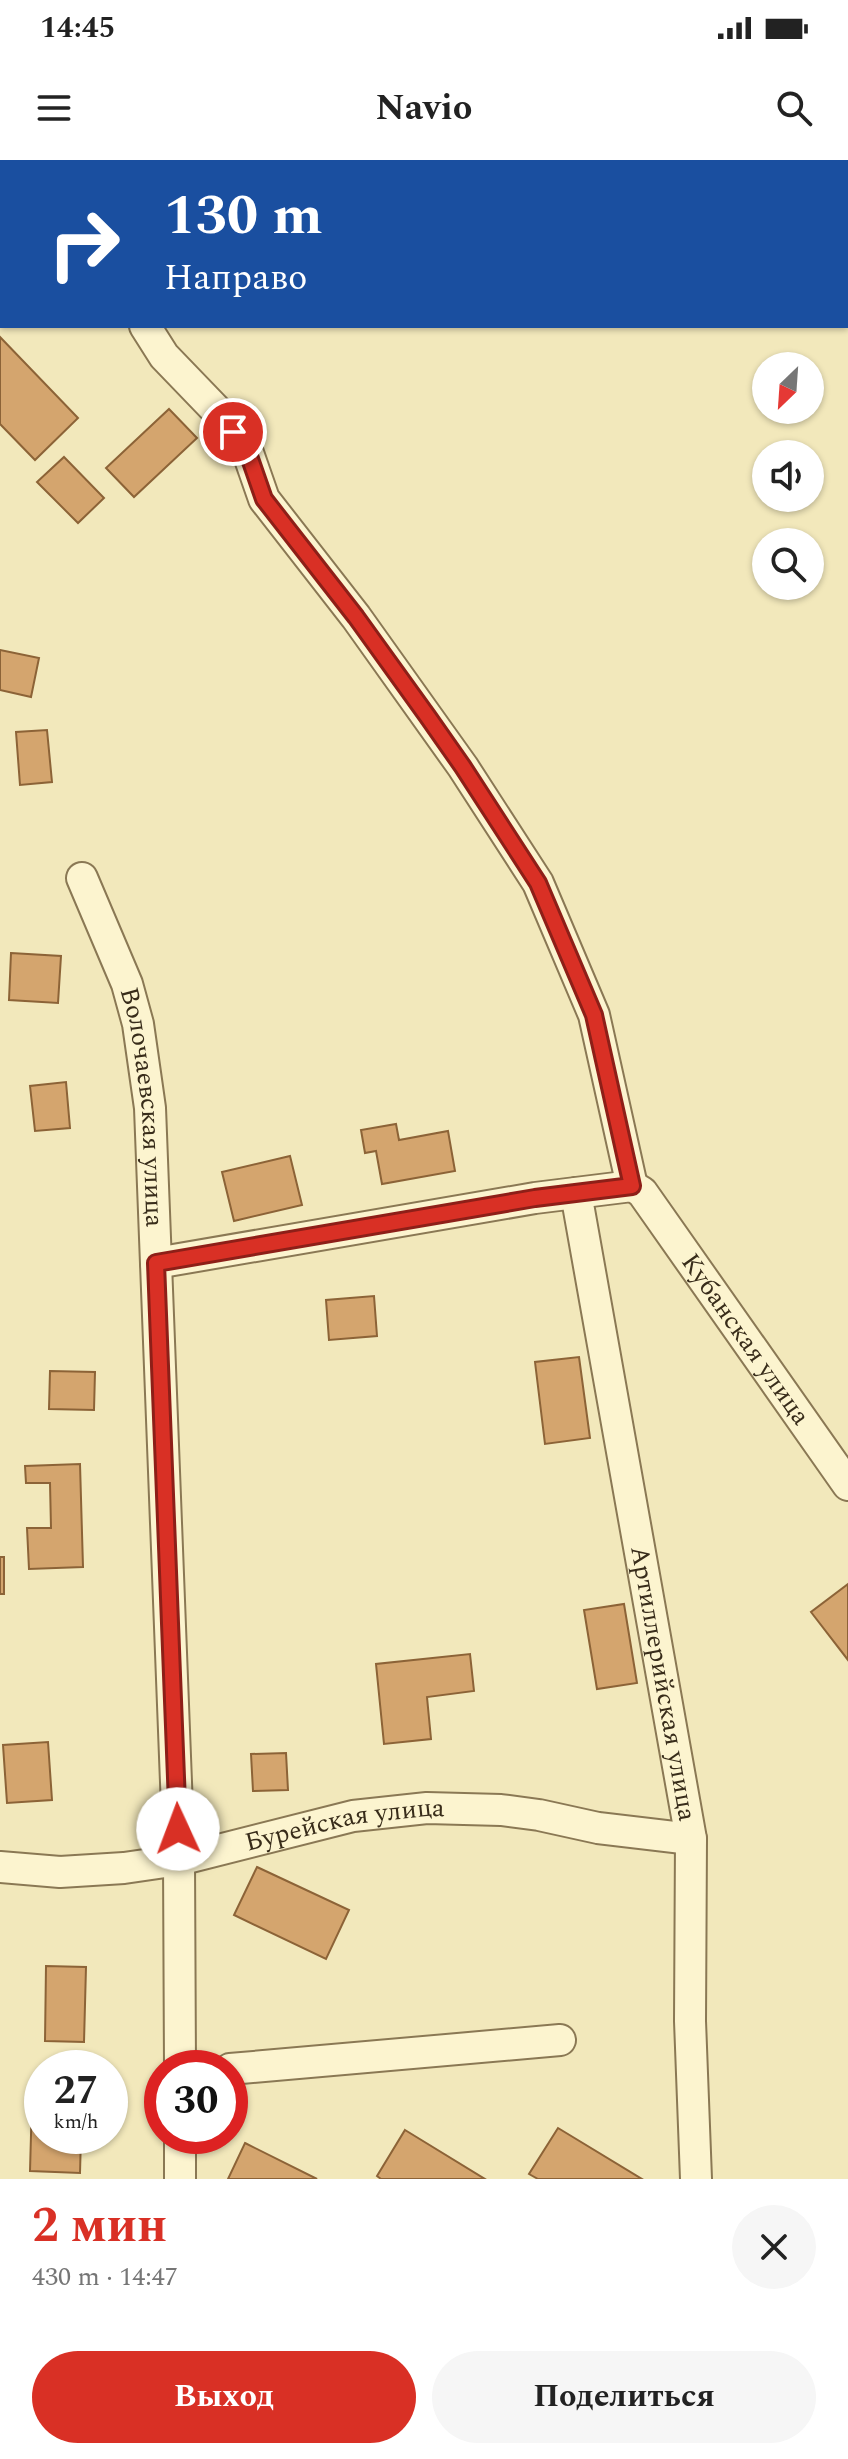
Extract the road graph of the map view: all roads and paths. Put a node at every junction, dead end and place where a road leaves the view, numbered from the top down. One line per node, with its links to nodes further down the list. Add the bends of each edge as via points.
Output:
1 (146, 328): 3 (street, via 248,453 264,499 455,755 538,883 594,1015)
2 (82, 878): 5 (street, Волочаевская улица, via 127,984 138,1024 150,1108)
3 (637, 1189): 4 (street); 6 (street, Кубанская улица)
4 (576, 1193): 5 (street); 7 (street, Артиллерийская улица)
5 (156, 1263): 8 (street, Волочаевская улица)
6 (848, 1485)
7 (691, 1839): 8 (street, Бурейская улица, via 501,1810 427,1808 353,1816); 15 (street, Артиллерийская улица)
8 (179, 1860): 9 (street, Бурейская улица, via 60,1872); 11 (street, Волочаевская улица)
9 (0, 1867)
10 (560, 2040): 12 (street)
11 (180, 2050)
12 (248, 2067)
13 (180, 2154): 14 (street)
14 (180, 2179)
15 (696, 2179)

